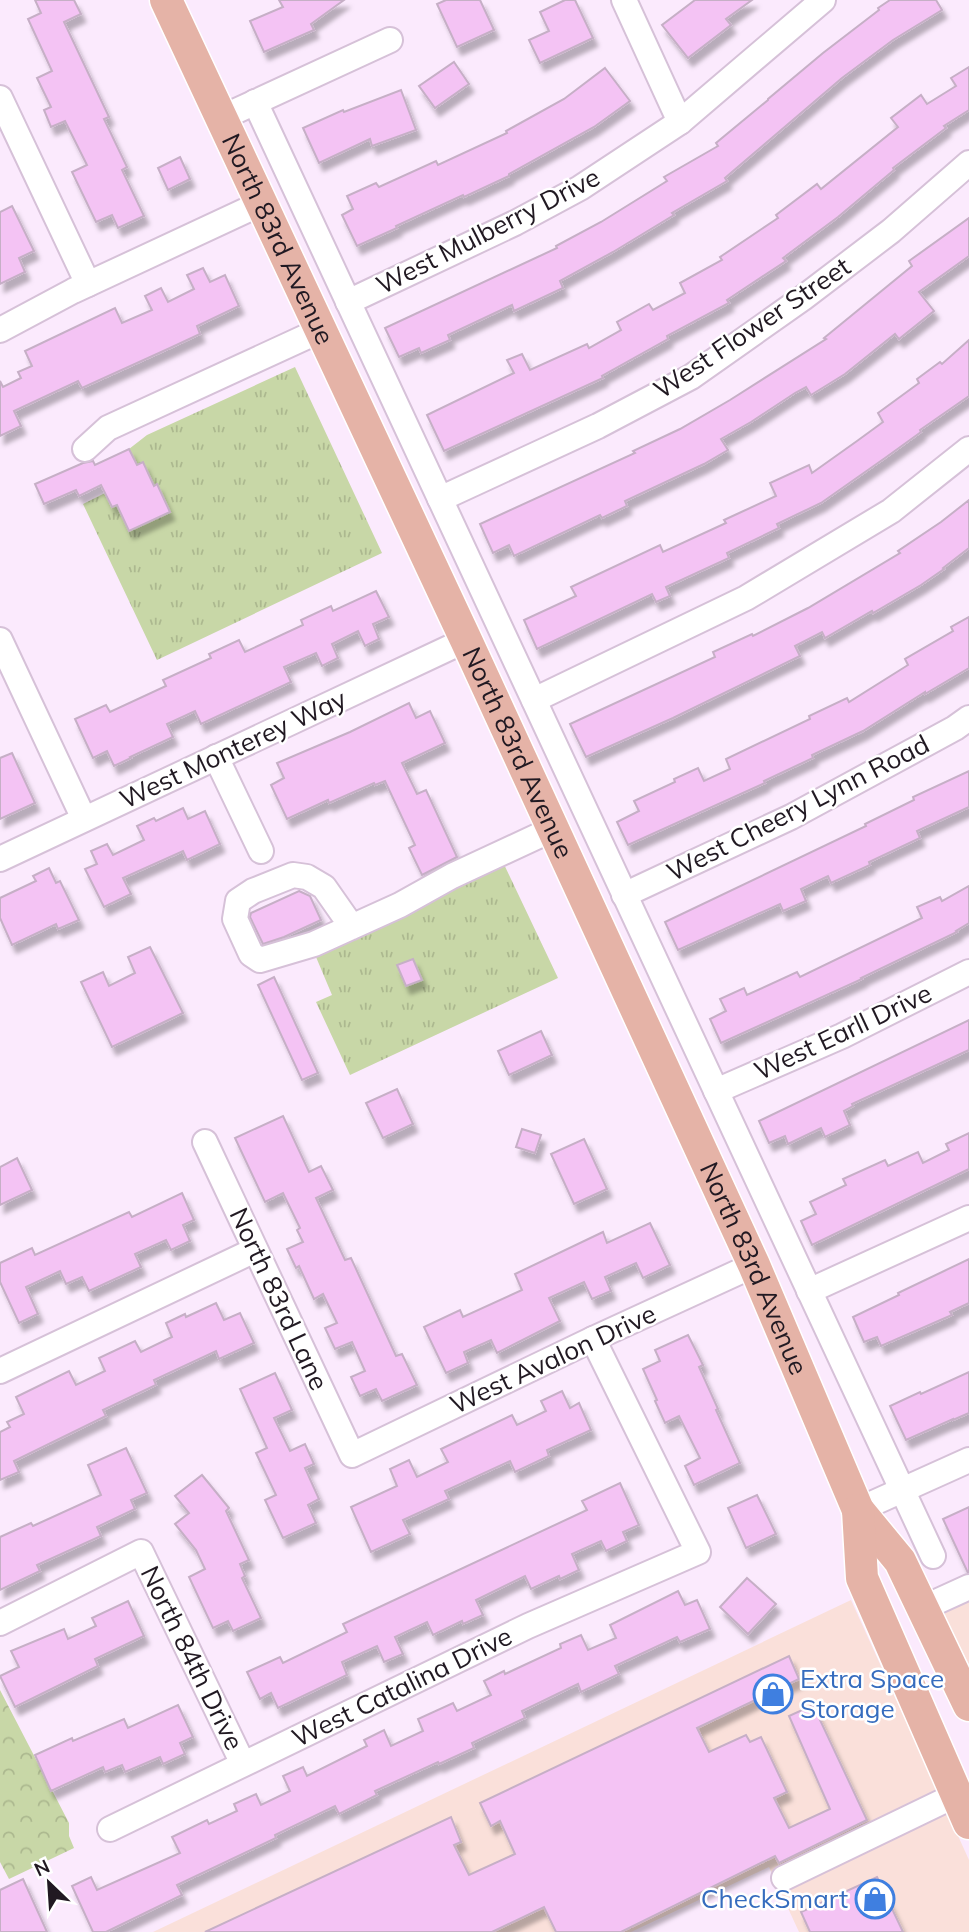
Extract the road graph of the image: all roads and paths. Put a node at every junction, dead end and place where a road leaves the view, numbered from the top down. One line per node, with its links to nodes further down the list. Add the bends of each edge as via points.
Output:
1 (166, 0): 7 (main road, North 83rd Avenue)
2 (624, 0): 8 (street)
3 (823, 0): 8 (street, West Mulberry Drive)
4 (390, 40): 6 (street)
5 (0, 98): 11 (street)
6 (255, 102): 7 (street); 12 (street, North 83rd Avenue)
7 (222, 118): 10 (main road, North 83rd Avenue)
8 (680, 122): 12 (street, West Mulberry Drive, via 547,206)
9 (969, 163): 17 (street, West Flower Street, via 891,231 691,377)
10 (262, 203): 11 (street); 14 (main road, North 83rd Avenue)
11 (88, 284): 13 (street)
12 (348, 302): 17 (street, North 83rd Avenue)
13 (0, 330)
14 (321, 330): 15 (street, via 108,428); 19 (main road, North 83rd Avenue)
15 (85, 449)
16 (969, 449): 20 (street, via 891,511 746,598)
17 (440, 499): 20 (street, North 83rd Avenue)
18 (0, 640): 23 (street)
19 (466, 640): 22 (street, West Monterey Way); 24 (main road, North 83rd Avenue)
20 (534, 700): 27 (street, North 83rd Avenue)
21 (969, 718): 27 (street, West Cheery Lynn Road, via 791,817)
22 (216, 757): 23 (street, West Monterey Way); 25 (street)
23 (84, 819): 26 (street, West Monterey Way)
24 (553, 829): 28 (street); 34 (main road, North 83rd Avenue)
25 (261, 851)
26 (0, 859)
27 (624, 895): 30 (street, North 83rd Avenue)
28 (352, 927): 28 (street, via 260,960 251,954 235,919 238,901 293,875 324,887)
29 (969, 972): 30 (street, West Earll Drive, via 842,1036)
30 (716, 1091): 35 (street, North 83rd Avenue)
31 (205, 1142): 33 (street, North 83rd Lane)
32 (969, 1218): 35 (street)
33 (255, 1250): 37 (street); 38 (street, North 83rd Lane)
34 (754, 1265): 36 (street, West Avalon Drive); 41 (main road, North 83rd Avenue)
35 (809, 1290): 40 (street, North 83rd Avenue)
36 (593, 1339): 38 (street, West Avalon Drive); 47 (street, West Catalina Drive, via 698,1552 528,1626)
37 (0, 1371)
38 (352, 1455)
39 (969, 1460): 40 (street)
40 (902, 1491): 41 (street); 42 (street, North 83rd Avenue)
41 (858, 1510): 44 (main road, North 83rd Avenue, via 900,1561); 48 (main road, North 83rd Avenue, via 862,1578)
42 (933, 1556)
43 (969, 1587): 44 (street)
44 (923, 1608): 46 (main road, North 83rd Avenue)
45 (0, 1623): 47 (street, North 84th Drive, via 141,1552)
46 (969, 1705)
47 (243, 1764): 49 (street, West Catalina Drive)
48 (963, 1809): 50 (street)
49 (110, 1829)
50 (784, 1878)

